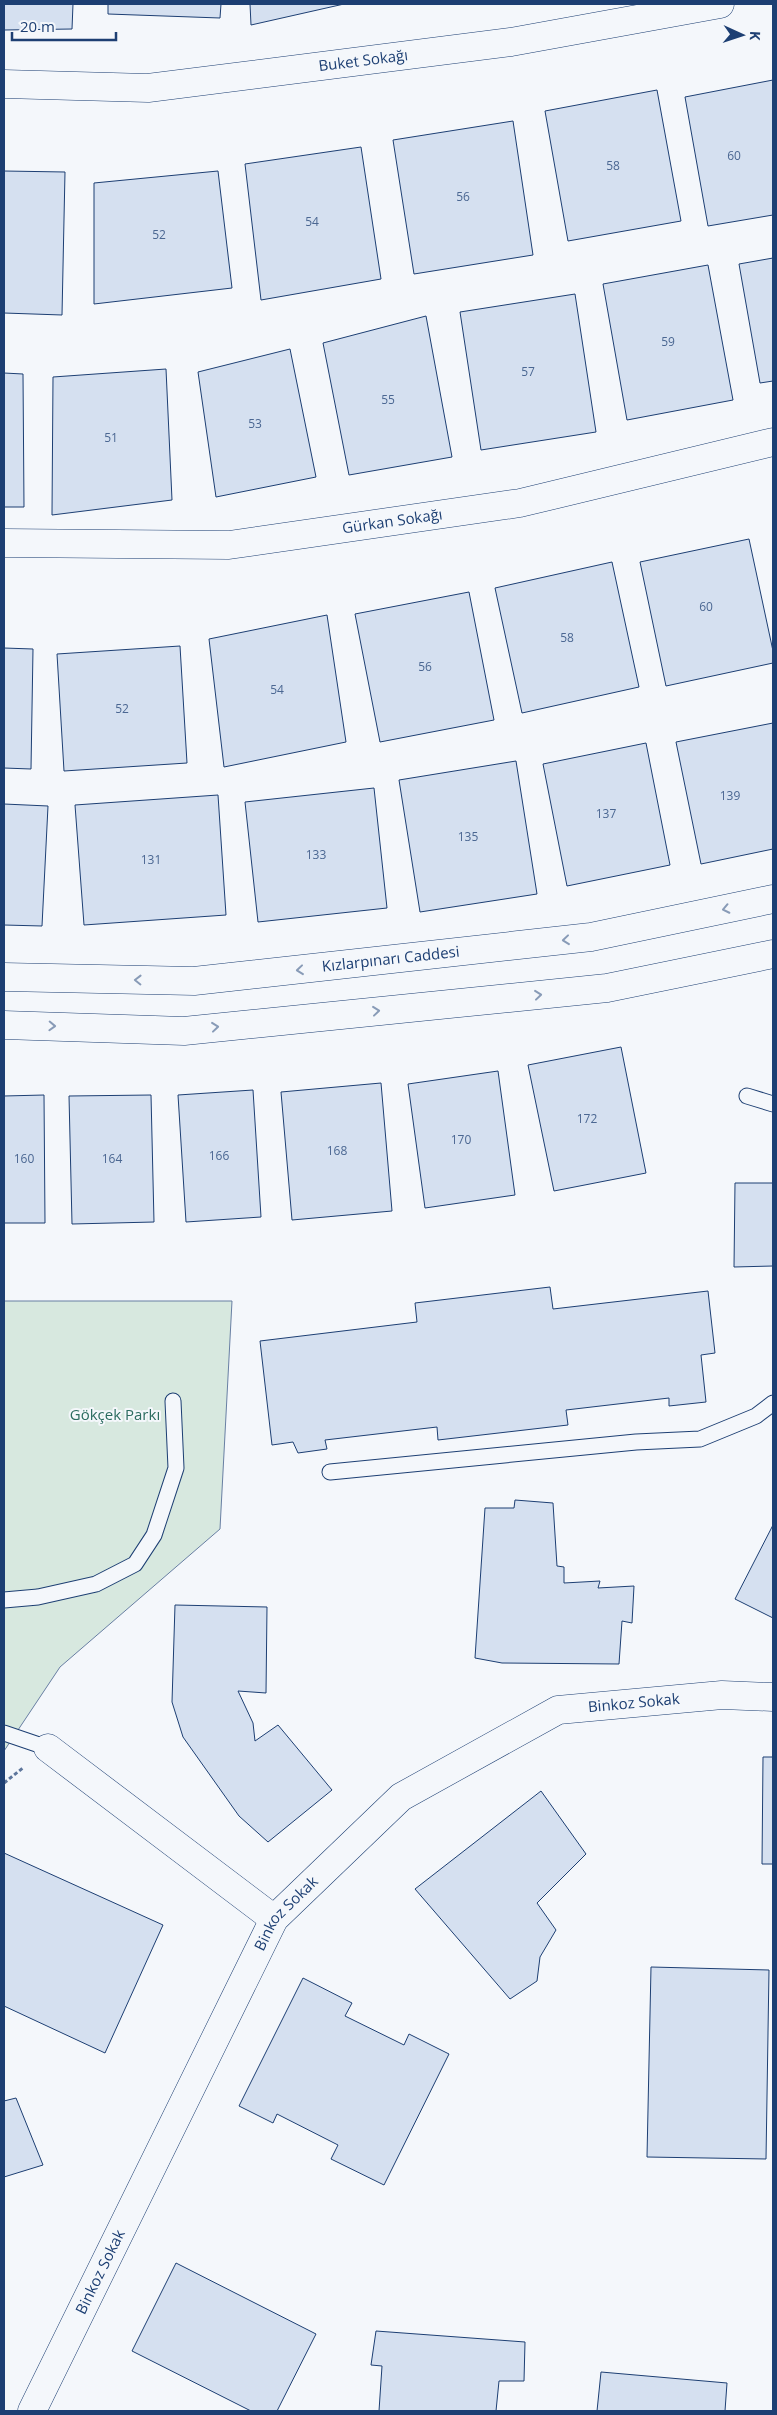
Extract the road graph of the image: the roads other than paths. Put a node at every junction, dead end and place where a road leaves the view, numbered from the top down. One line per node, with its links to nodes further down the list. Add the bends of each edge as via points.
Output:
1 (720, 4): 2 (street, Buket Sokağı, via 510,42 148,88)
2 (4, 84)
3 (773, 442): 4 (street, Gürkan Sokağı, via 520,503 228,545)
4 (4, 543)
5 (773, 899): 7 (street, Kızlarpınarı Caddesi, one-way to 7, via 591,937 194,981)
6 (773, 954): 8 (street, one-way to 6, via 184,1031 607,988)
7 (4, 977)
8 (4, 1025)
9 (747, 1096): 10 (lane)
10 (773, 1104)
11 (173, 1401): 14 (lane, via 176,1468 154,1535 135,1564 96,1584 38,1597)
12 (773, 1403): 13 (lane, via 756,1416 700,1439 636,1442)
13 (330, 1472)
14 (4, 1600)
15 (773, 1697): 18 (street, Binkoz Sokak, via 722,1695 558,1710 401,1797)
16 (4, 1733): 17 (lane)
17 (48, 1748): 18 (street)
18 (274, 1919): 19 (street, Binkoz Sokak)
19 (32, 2411)

